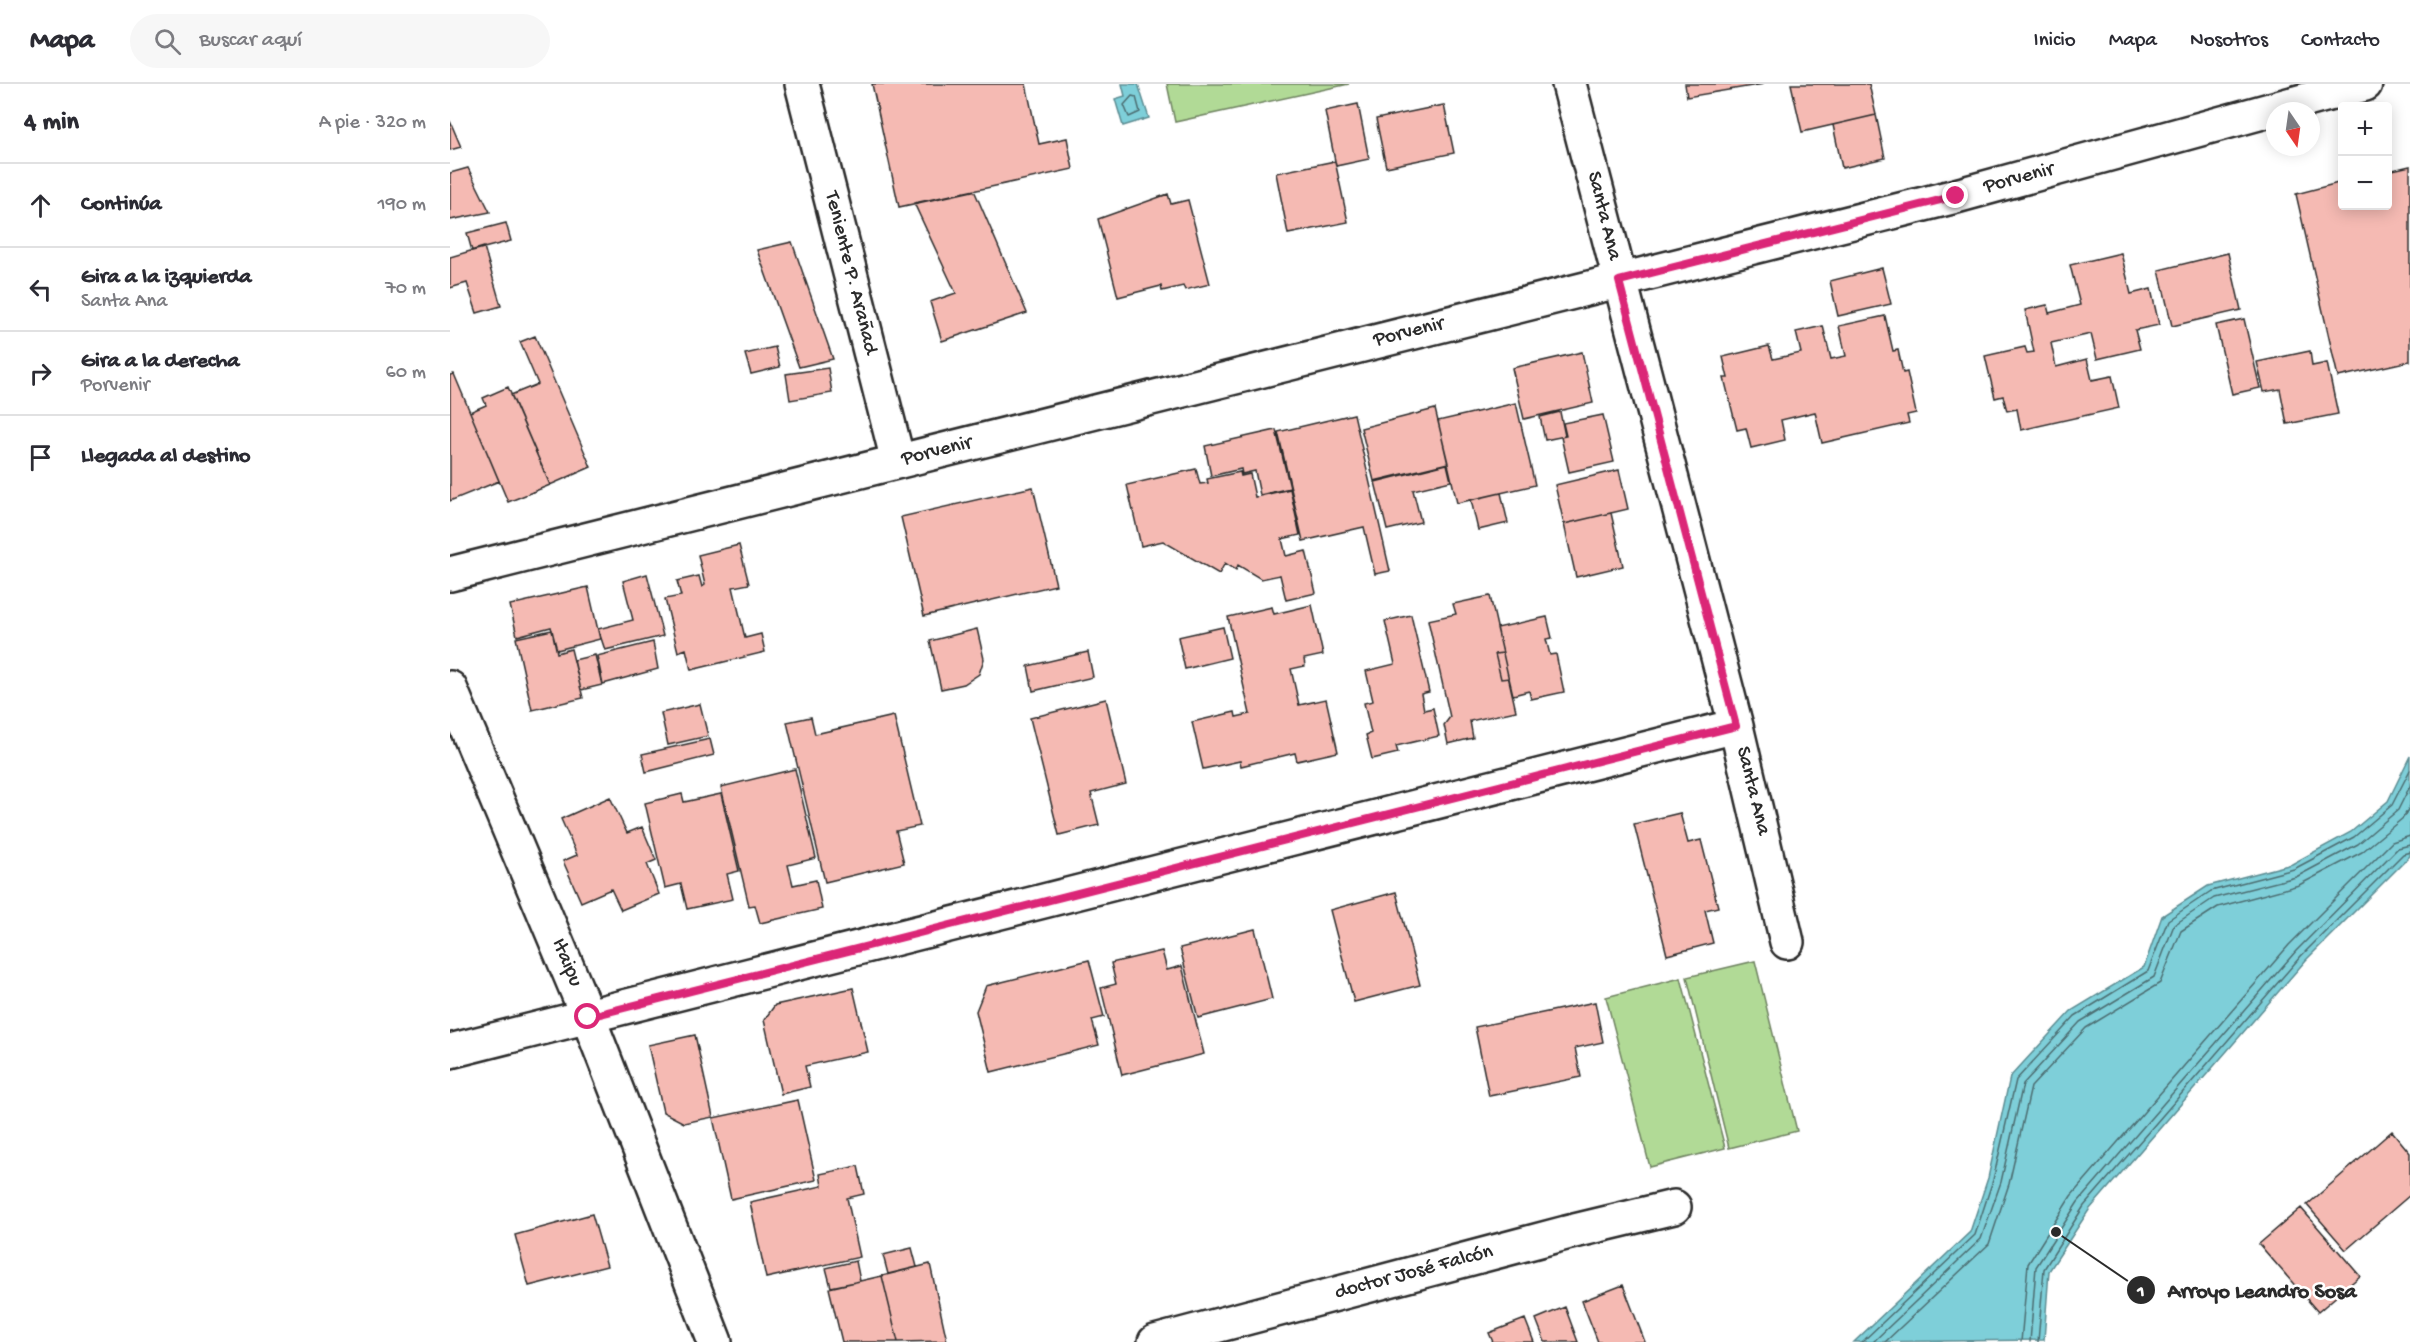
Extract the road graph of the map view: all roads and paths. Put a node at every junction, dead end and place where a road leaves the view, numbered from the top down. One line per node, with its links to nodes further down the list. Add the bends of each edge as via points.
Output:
1 (802, 84): 5 (street, Teniente P. Arañad)
2 (1569, 84): 4 (street, Santa Ana)
3 (2365, 84): 4 (street, Porvenir, via 1956,196)
4 (1619, 281): 5 (street, Porvenir); 8 (street, Santa Ana)
5 (898, 462): 6 (street, Porvenir)
6 (450, 574)
7 (450, 688): 10 (street, Itaipu)
8 (1736, 726): 9 (street, Santa Ana); 10 (street)
9 (1787, 942)
10 (588, 1017): 11 (street); 13 (street, Itaipu)
11 (450, 1051)
12 (1674, 1207): 14 (street, doctor José Falcón)
13 (715, 1342)
14 (1155, 1342)

